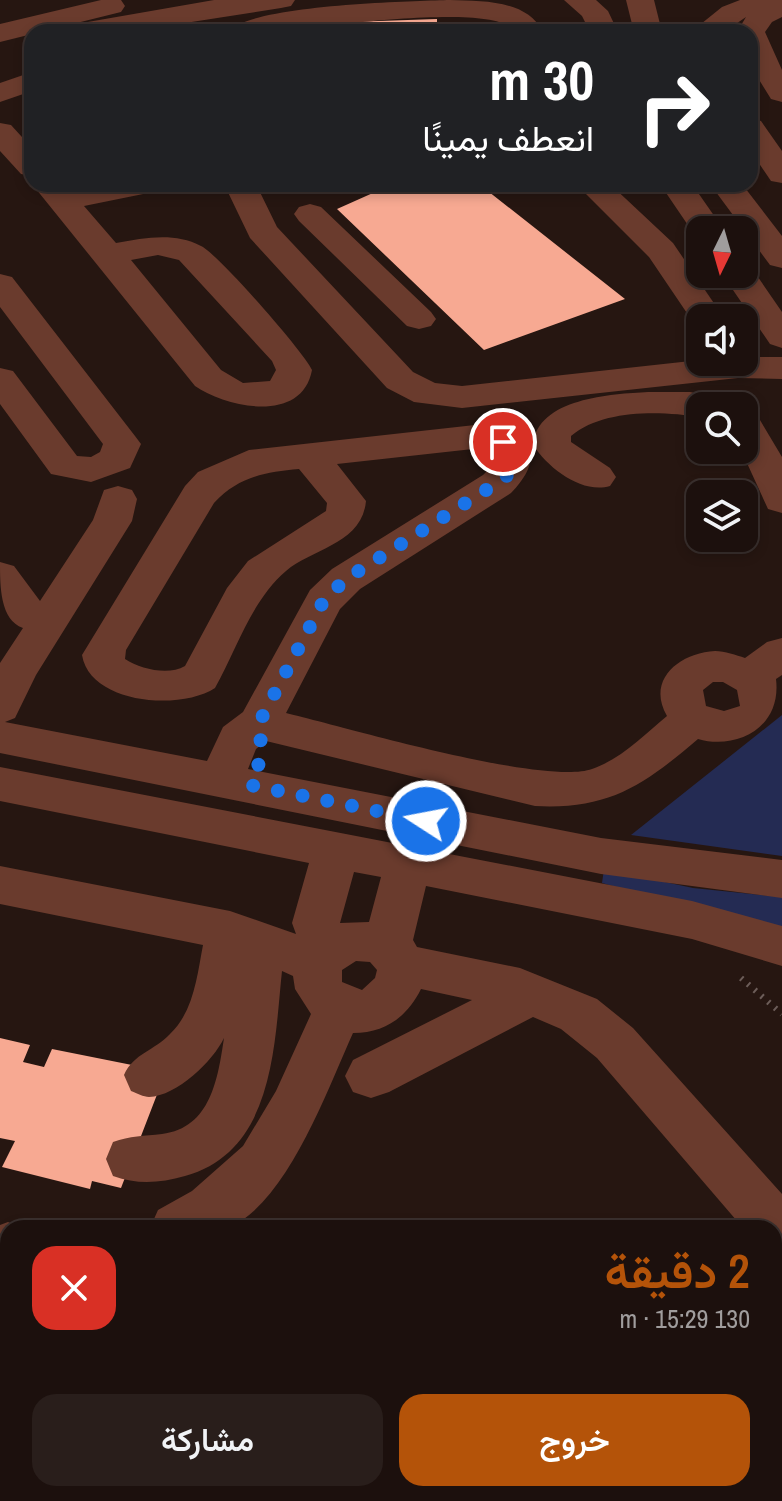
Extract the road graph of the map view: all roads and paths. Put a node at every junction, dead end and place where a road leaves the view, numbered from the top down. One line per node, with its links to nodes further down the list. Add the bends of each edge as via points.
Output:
1 (145, 0): 7 (street)
2 (578, 0): 11 (street, via 594,11)
3 (640, 0): 12 (street)
4 (764, 0): 13 (street)
5 (297, 7): 8 (street, via 193,11); 9 (street); 10 (street, via 492,9 521,18)
6 (782, 7): 14 (street)
7 (53, 10): 15 (street)
8 (124, 24)
9 (263, 24)
10 (524, 24)
11 (600, 24)
12 (646, 24)
13 (703, 24)
14 (756, 24)
15 (0, 33)
16 (758, 46): 20 (street)
17 (24, 48): 18 (street)
18 (0, 56)
19 (24, 84): 21 (street)
20 (782, 92): 22 (street)
21 (0, 93)
22 (758, 93)
23 (0, 132): 25 (street)
24 (758, 139): 26 (street)
25 (24, 158)
26 (782, 174)
27 (71, 192): 35 (street)
28 (244, 192): 37 (street, via 262,231)
29 (601, 192): 40 (street, via 656,244)
30 (682, 192): 33 (street)
31 (732, 192): 36 (street)
32 (310, 214): 34 (street)
33 (698, 216)
34 (343, 246): 37 (street); 42 (street)
35 (106, 255): 41 (street, via 146,245 182,249); 41 (street, via 208,378 230,394 277,392 294,375 288,357)
36 (782, 258)
37 (290, 262): 41 (street)
38 (0, 284): 49 (street, via 118,438 122,444 117,459 97,469 64,465)
39 (749, 288): 43 (street)
40 (697, 304)
41 (288, 309): 47 (street, via 412,388 444,397)
42 (419, 319)
43 (782, 337)
44 (782, 354): 45 (street)
45 (758, 358)
46 (782, 368): 48 (street)
47 (686, 370)
48 (758, 370)
49 (0, 379)
50 (686, 405): 52 (street, via 598,408 558,426 552,438 555,450)
51 (307, 453): 53 (street, via 348,508 343,520); 54 (street, via 484,436 503,442 512,452 511,470 497,484); 57 (street, via 249,462 212,481 103,661 117,674 181,688 200,677)
52 (603, 471)
53 (314, 536): 54 (street); 57 (street, via 254,578)
54 (359, 571): 59 (street, via 324,600)
55 (0, 576): 56 (street)
56 (28, 615): 60 (street); 60 (street, via 106,501 106,532)
57 (217, 650): 59 (street)
58 (766, 665): 61 (street, via 759,687 761,710 754,720 724,728 693,718 613,781 575,792 535,789)
59 (285, 668): 61 (street)
60 (4, 677)
61 (259, 723): 63 (street, via 262,756)
62 (0, 737): 63 (street)
63 (235, 783): 67 (street, via 601,856)
64 (0, 784): 65 (street)
65 (336, 851): 66 (street); 72 (street, via 316,923)
66 (408, 864): 70 (street, via 692,920); 71 (street)
67 (782, 879)
68 (0, 885): 69 (street)
69 (245, 936): 72 (street); 76 (street, via 207,1028 183,1057); 78 (street, via 242,1091 229,1120 202,1146 183,1155)
70 (782, 946)
71 (393, 956): 72 (street, via 375,942 349,940); 72 (street, via 402,978 386,1003 355,1011); 74 (street)
72 (328, 975): 79 (street, via 275,1146 234,1195)
73 (732, 975): 75 (path, via 745,979)
74 (532, 993): 77 (street); 80 (street, via 579,1014 615,1043)
75 (782, 1014)
76 (149, 1075)
77 (371, 1076)
78 (132, 1159)
79 (194, 1220)
80 (771, 1220)

